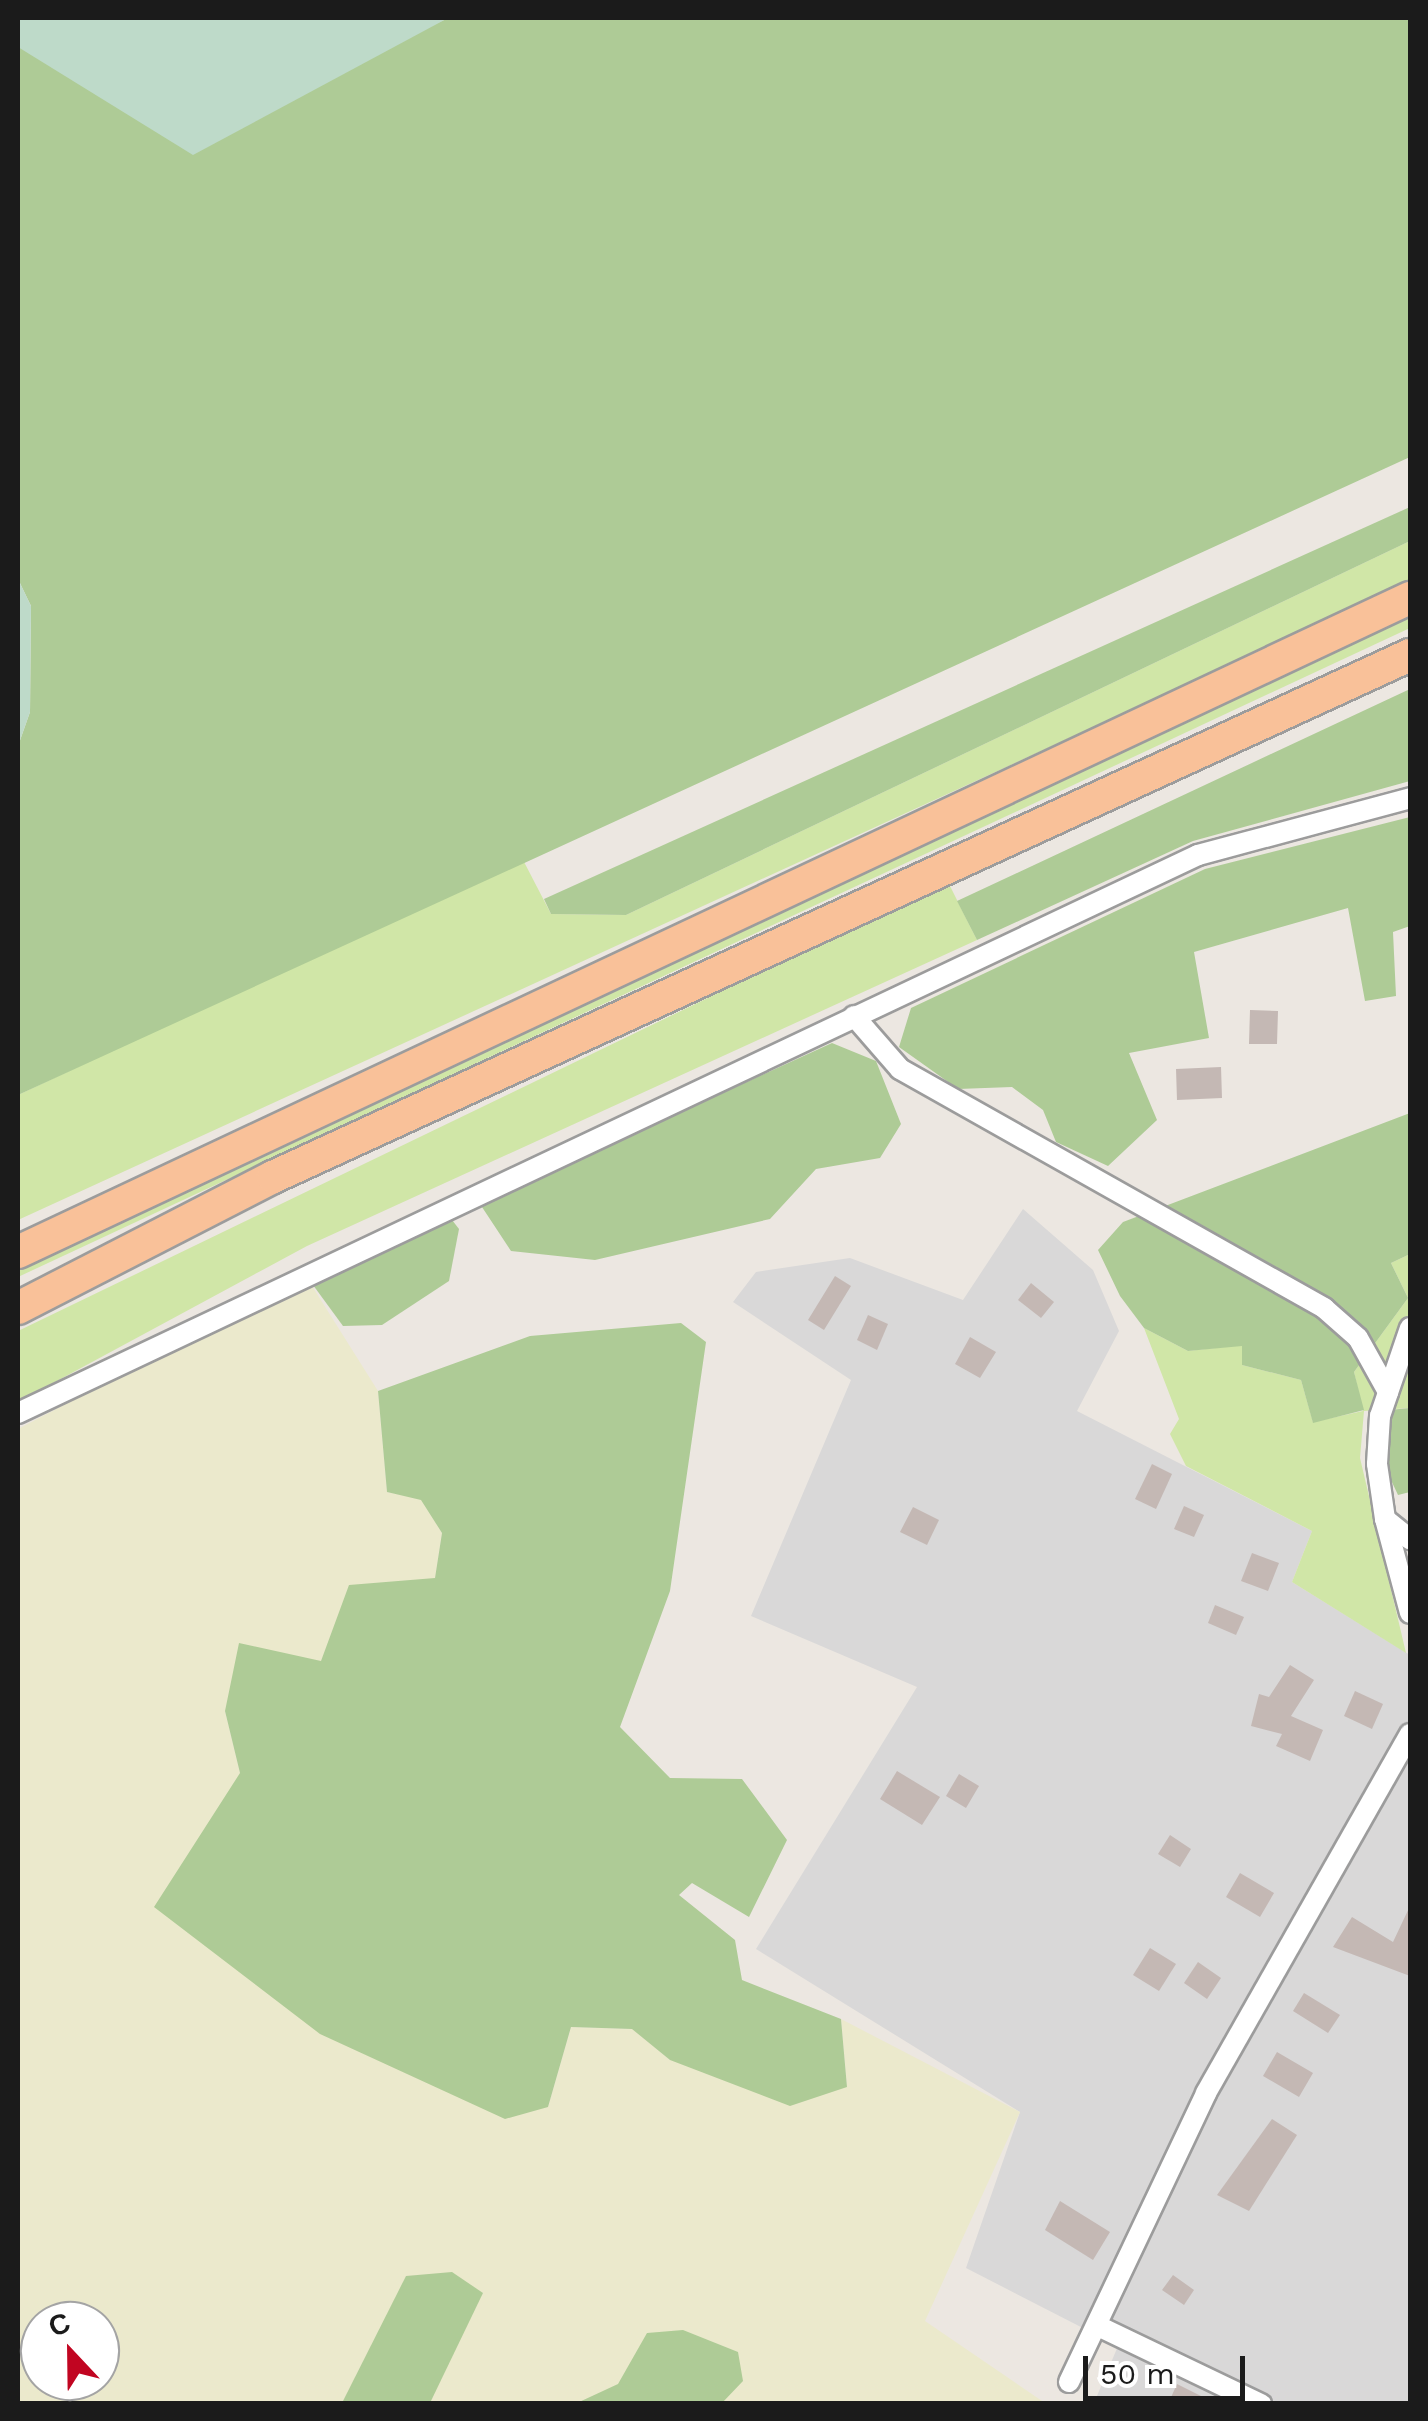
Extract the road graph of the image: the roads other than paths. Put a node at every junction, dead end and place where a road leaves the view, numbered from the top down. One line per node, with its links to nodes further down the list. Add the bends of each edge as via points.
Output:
1 (1410, 598): 5 (main road)
2 (1410, 656): 6 (main road, via 272,1176)
3 (1410, 798): 4 (street, via 1198,855)
4 (854, 1016): 8 (street, via 900,1069 1324,1308 1358,1338); 9 (street)
5 (18, 1252)
6 (18, 1308)
7 (1410, 1328): 8 (street)
8 (1388, 1392): 10 (street, via 1377,1464)
9 (18, 1413)
10 (1386, 1520): 11 (street); 12 (street)
11 (1410, 1539)
12 (1410, 1613)
13 (1410, 1734): 14 (street, via 1206,2093)
14 (1098, 2326): 15 (street); 16 (street)
15 (1069, 2382)
16 (1261, 2404)

